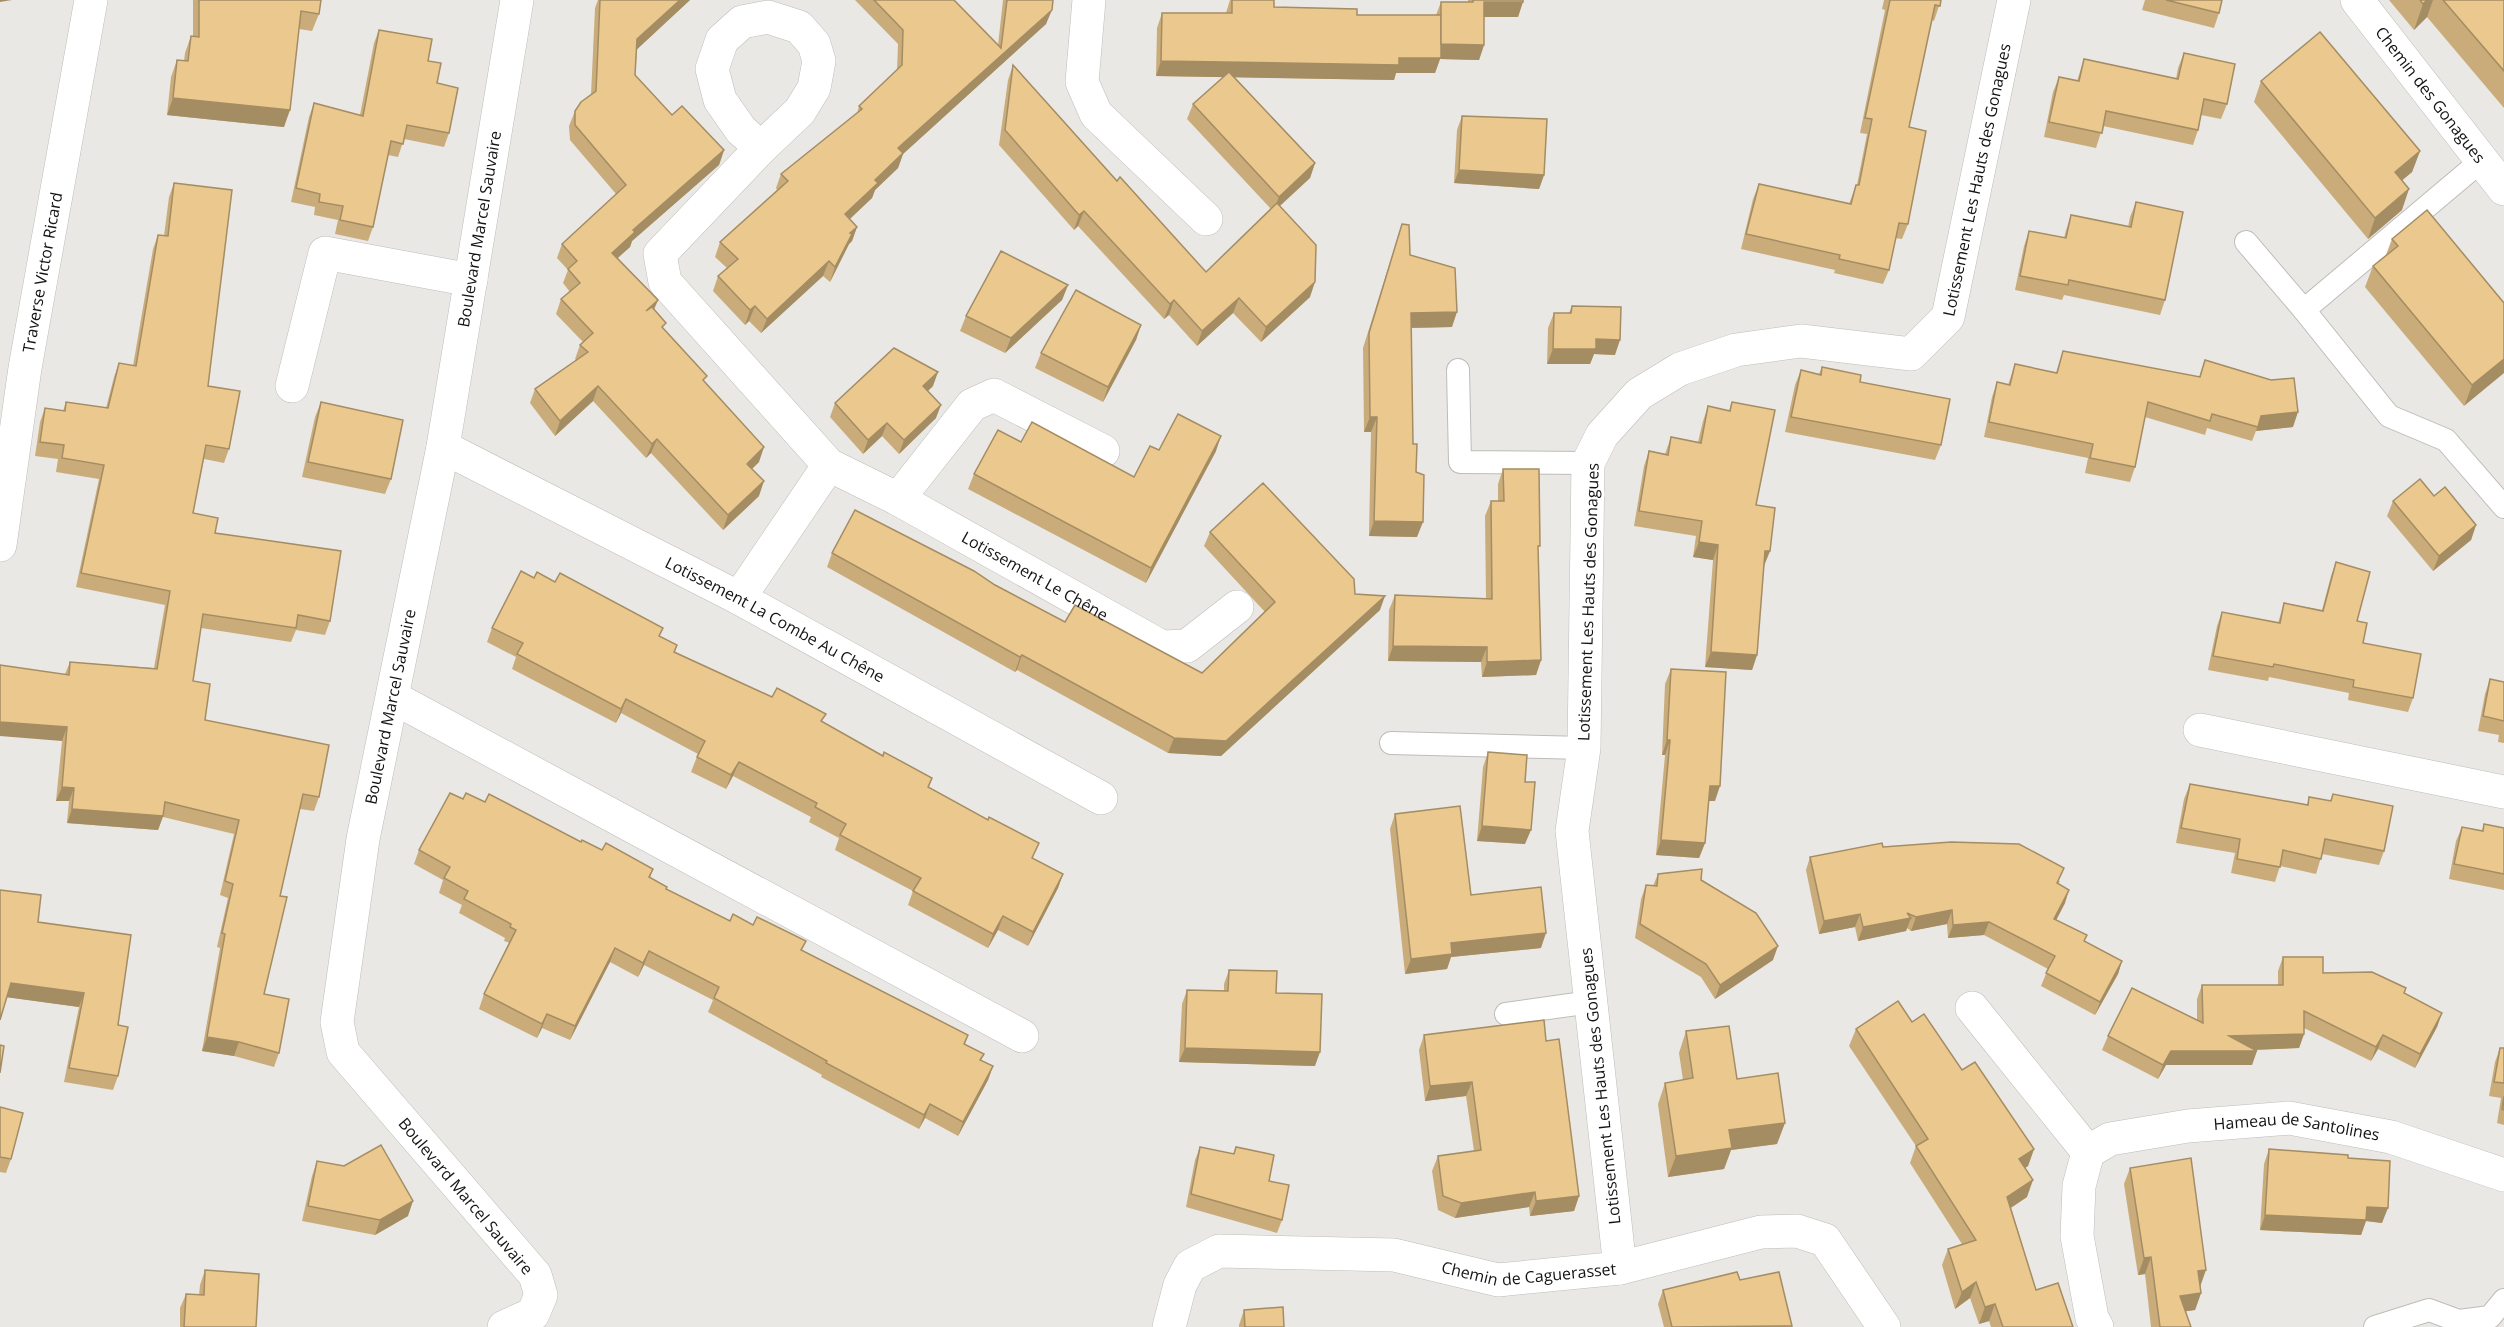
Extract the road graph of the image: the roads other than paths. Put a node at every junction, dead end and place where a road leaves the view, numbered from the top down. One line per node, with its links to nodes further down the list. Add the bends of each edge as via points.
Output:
1 (91, 0): 21 (street, Traverse Victor Ricard, via 25,368)
2 (517, 0): 11 (street, Boulevard Marcel Sauvaire)
3 (1089, 0): 9 (street, via 1082,82 1096,114)
4 (2014, 0): 17 (street, Lotissement Les Hauts des Gonagues, via 1948,318 1911,354 1801,341 1736,350 1680,369 1639,394 1602,435)
5 (2357, 0): 7 (street, Chemin des Gonagues)
6 (761, 148): 18 (street, via 660,254 665,282)
7 (2481, 161): 8 (street, Chemin des Gonagues); 12 (lane)
8 (2504, 189)
9 (1206, 219)
10 (2246, 242): 12 (lane)
11 (471, 280): 14 (street, via 325,253); 15 (street, Boulevard Marcel Sauvaire)
12 (2304, 310): 20 (lane, via 2389,416 2446,440)
13 (1458, 370): 17 (lane, via 1460,462)
14 (292, 386)
15 (443, 447): 22 (street, Lotissement La Combe Au Chêne); 24 (street, Boulevard Marcel Sauvaire)
16 (1102, 451): 19 (street, via 994,395 972,405)
17 (1588, 463): 27 (street, Lotissement Les Hauts des Gonagues)
18 (829, 465): 19 (street, Lotissement Le Chêne); 22 (street)
19 (898, 499): 23 (street, Lotissement Le Chêne, via 1162,647 1187,646)
20 (2504, 507)
21 (0, 545)
22 (739, 598): 29 (street, Lotissement La Combe Au Chêne)
23 (1237, 607)
24 (394, 698): 33 (street); 38 (street, Boulevard Marcel Sauvaire, via 363,839 337,1022 343,1052 535,1275 541,1294 533,1314)
25 (2200, 730): 28 (street)
26 (1391, 743): 27 (lane)
27 (1584, 748): 30 (street, Lotissement Les Hauts des Gonagues, via 1572,831)
28 (2504, 792)
29 (1101, 798)
30 (1591, 1002): 32 (lane); 36 (street, Lotissement Les Hauts des Gonagues)
31 (1972, 1008): 34 (street)
32 (1506, 1014)
33 (1022, 1036)
34 (2088, 1152): 35 (street, Hameau de Santolines, via 2121,1137 2188,1126 2289,1118 2391,1137); 41 (street, via 2079,1186 2076,1236)
35 (2504, 1176)
36 (1620, 1268): 39 (street, Chemin de Caguerasset, via 1498,1280 1395,1255 1219,1251 1190,1266 1180,1285); 40 (street, Chemin de Caguerasset, via 1761,1233 1797,1231 1825,1240)
37 (2504, 1300): 42 (lane, via 2490,1317 2459,1321 2429,1310)
38 (504, 1327)
39 (1169, 1327)
40 (1884, 1327)
41 (2097, 1327)
42 (2375, 1327)

